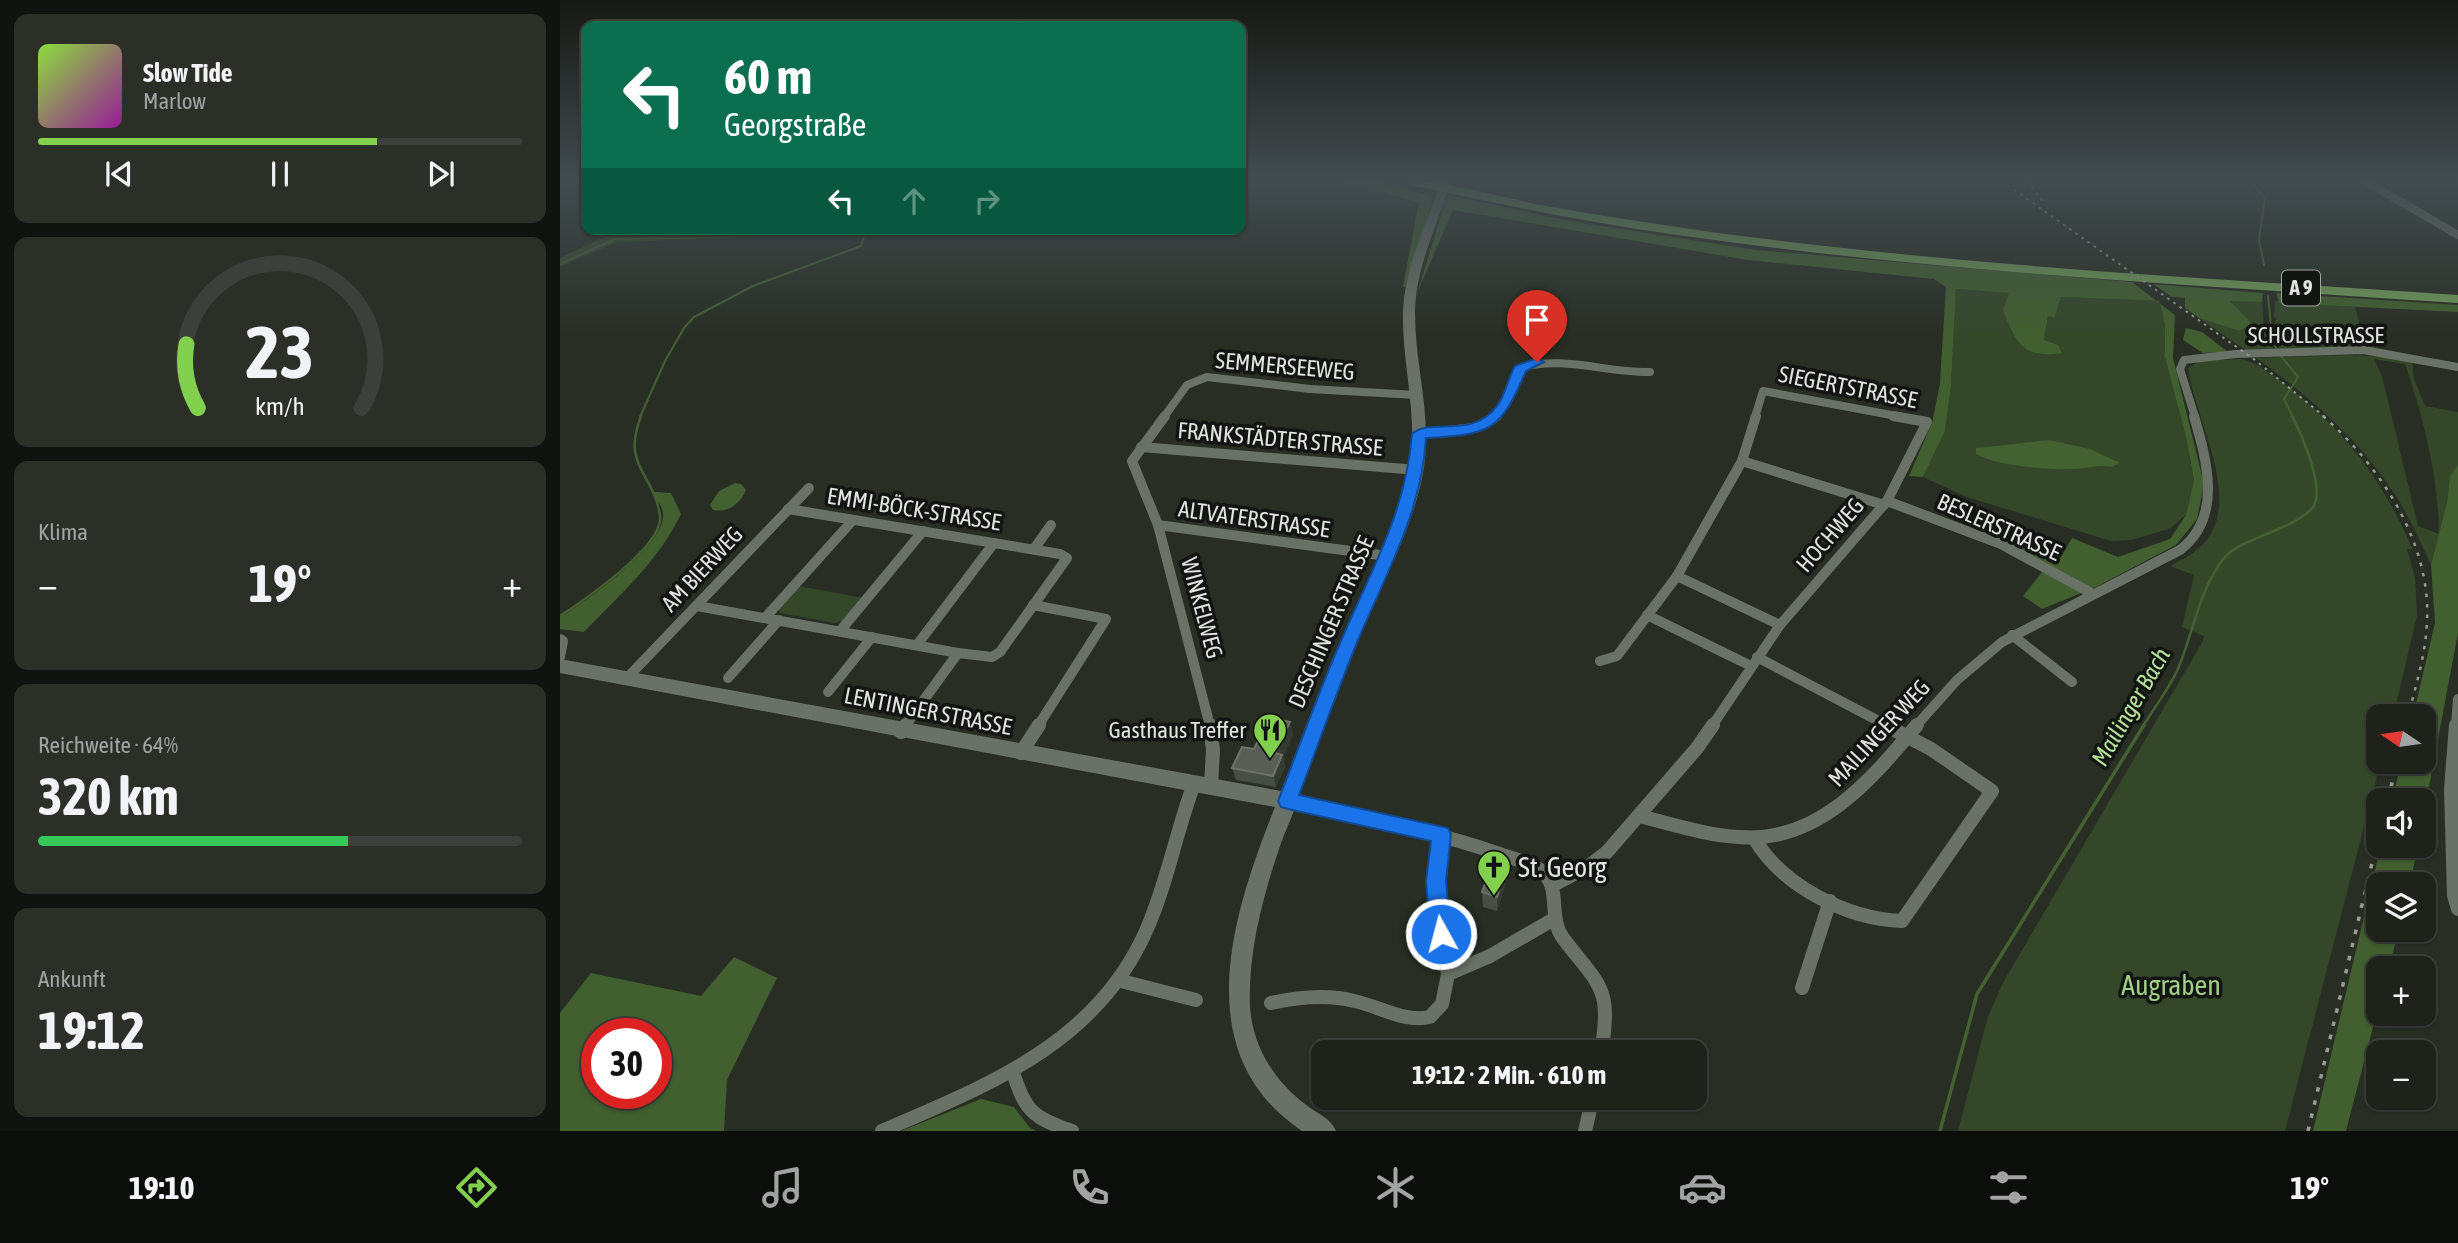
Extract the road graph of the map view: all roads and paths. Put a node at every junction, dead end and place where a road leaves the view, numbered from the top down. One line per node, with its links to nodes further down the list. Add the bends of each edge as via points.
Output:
1 (1428, 234): 10 (street, DESCHINGER STRASSE, via 1415,273 1409,313)
2 (1708, 234): 4 (highway, A 9, via 1870,255)
3 (1773, 234): 4 (highway, A 9, via 2106,264)
4 (2125, 270): 5 (highway, A 9); 6 (highway, A 9, via 2143,276)
5 (2458, 288)
6 (2458, 299)
7 (2458, 367): 8 (street, SCHOLLSTRASSE, via 2370,350 2191,358 2184,360)
8 (2180, 369): 27 (street, MAILINGER WEG, via 2209,483 2200,529 2180,550)
9 (1650, 372): 12 (street, via 1537,362 1520,368 1503,408 1485,425 1462,432)
10 (1416, 395): 12 (street, DESCHINGER STRASSE); 13 (street, SEMMERSEEWEG, via 1207,377 1187,385)
11 (1927, 422): 14 (street, SIEGERTSTRASSE, via 1763,391); 17 (street, HOCHWEG)
12 (1419, 434): 15 (street, DESCHINGER STRASSE)
13 (1141, 447): 15 (street, FRANKSTÄDTER STRASSE); 21 (street, WINKELWEG, via 1132,461)
14 (1742, 461): 17 (street, BESLERSTRASSE); 26 (street)
15 (1417, 470): 25 (street, DESCHINGER STRASSE)
16 (809, 488): 18 (street, AM BIERWEG)
17 (1886, 503): 27 (street, BESLERSTRASSE, via 2001,544); 33 (street, HOCHWEG)
18 (788, 509): 19 (street, EMMI-BÖCK-STRASSE); 28 (street, AM BIERWEG)
19 (853, 520): 22 (street, EMMI-BÖCK-STRASSE); 31 (street)
20 (1051, 525): 24 (street)
21 (1158, 525): 25 (street, ALTVATERSTRASSE); 52 (street, WINKELWEG, via 1209,720 1213,750)
22 (923, 531): 23 (street, EMMI-BÖCK-STRASSE); 34 (street)
23 (994, 543): 24 (street, EMMI-BÖCK-STRASSE); 38 (street)
24 (1034, 550): 29 (street, EMMI-BÖCK-STRASSE, via 1067,558)
25 (1387, 556): 53 (street, DESCHINGER STRASSE, via 1348,642)
26 (1676, 576): 30 (street); 33 (street)
27 (2093, 594): 35 (street, MAILINGER WEG)
28 (697, 606): 31 (street); 45 (street, AM BIERWEG)
29 (1033, 606): 39 (street, EMMI-BÖCK-STRASSE, via 1000,652 992,657); 51 (street, via 1105,619)
30 (1647, 615): 41 (street, via 1617,656); 42 (street)
31 (765, 618): 32 (street)
32 (779, 620): 34 (street); 44 (street)
33 (1780, 625): 42 (street, HOCHWEG)
34 (840, 631): 36 (street)
35 (2012, 635): 46 (street); 50 (street, MAILINGER WEG, via 1963,674)
36 (872, 637): 38 (street); 47 (street)
37 (560, 639): 40 (street)
38 (917, 645): 39 (street)
39 (958, 653): 49 (street)
40 (560, 657)
41 (1600, 661)
42 (1754, 661): 50 (street); 54 (street, HOCHWEG, via 1697,748)
43 (560, 667): 45 (street, LENTINGER STRASSE)
44 (728, 678)
45 (626, 680): 49 (street, LENTINGER STRASSE)
46 (2072, 682)
47 (828, 692)
48 (2458, 699): 59 (street, via 2451,789)
49 (901, 732): 51 (street, LENTINGER STRASSE)
50 (1906, 737): 56 (street, MAILINGER WEG, via 1871,778 1835,809 1796,830); 58 (street, via 1992,791 1902,920 1891,922)
51 (1021, 754): 52 (street, LENTINGER STRASSE)
52 (1202, 785): 53 (street, LENTINGER STRASSE); 62 (street, WINKELWEG, via 1172,846 1146,931)
53 (1288, 801): 55 (street); 71 (street, DESCHINGER STRASSE, via 1253,903 1242,956 1239,1007 1245,1042 1260,1073 1283,1101)
54 (1639, 816): 56 (street, MAILINGER WEG); 57 (street, HOCHWEG, via 1607,852)
55 (1441, 834): 57 (street, via 1536,867); 61 (street, via 1437,915)
56 (1754, 838): 58 (street, via 1758,849 1782,874)
57 (1552, 885): 60 (street)
58 (1830, 901): 63 (street)
59 (2458, 909)
60 (1554, 919): 61 (street, via 1497,954); 66 (street, via 1559,932 1599,981 1608,1014)
61 (1448, 974): 65 (street, via 1442,1004 1431,1017 1419,1019 1353,1000 1304,996)
62 (1121, 981): 64 (street); 67 (street, WINKELWEG, via 1074,1031)
63 (1802, 988)
64 (1196, 1000)
65 (1271, 1003)
66 (1603, 1040)
67 (1013, 1072): 69 (street, WINKELWEG); 70 (street, via 1021,1101 1036,1119)
68 (1589, 1110): 72 (street)
69 (882, 1131)
70 (1072, 1131)
71 (1324, 1131)
72 (1585, 1131)

